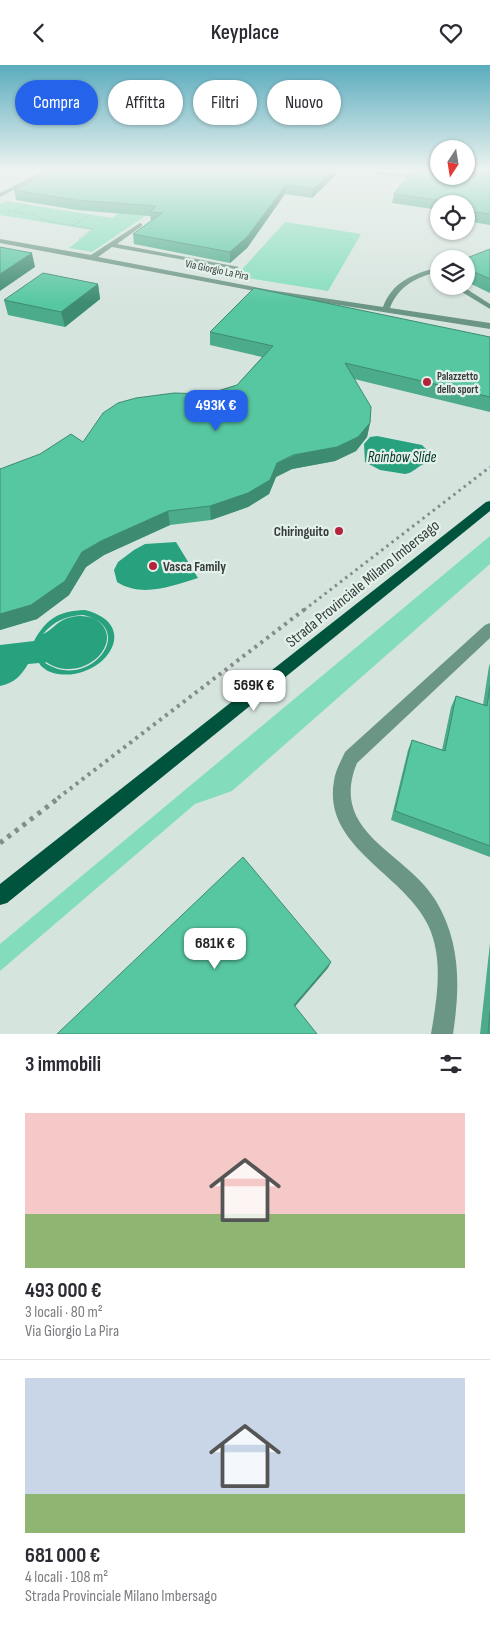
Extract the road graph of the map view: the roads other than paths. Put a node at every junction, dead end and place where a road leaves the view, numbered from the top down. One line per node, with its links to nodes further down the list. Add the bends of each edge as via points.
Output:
1 (140, 225): 3 (street)
2 (0, 241): 4 (street, Via Giorgio La Pira)
3 (111, 245): 4 (street); 5 (street)
4 (92, 258): 11 (street, Via Giorgio La Pira)
5 (235, 267)
6 (430, 272): 8 (street)
7 (430, 279): 8 (street)
8 (406, 280): 11 (street, via 392,293)
9 (471, 295): 10 (street)
10 (490, 307)
11 (385, 311): 12 (street, Via Giorgio La Pira)
12 (490, 327)
13 (490, 505): 15 (main road, Strada Provinciale Milano Imbersago)
14 (490, 629): 16 (street, via 351,758 341,779 342,806 354,831 372,854 421,896 442,934 449,981)
15 (0, 896)
16 (442, 1034)

